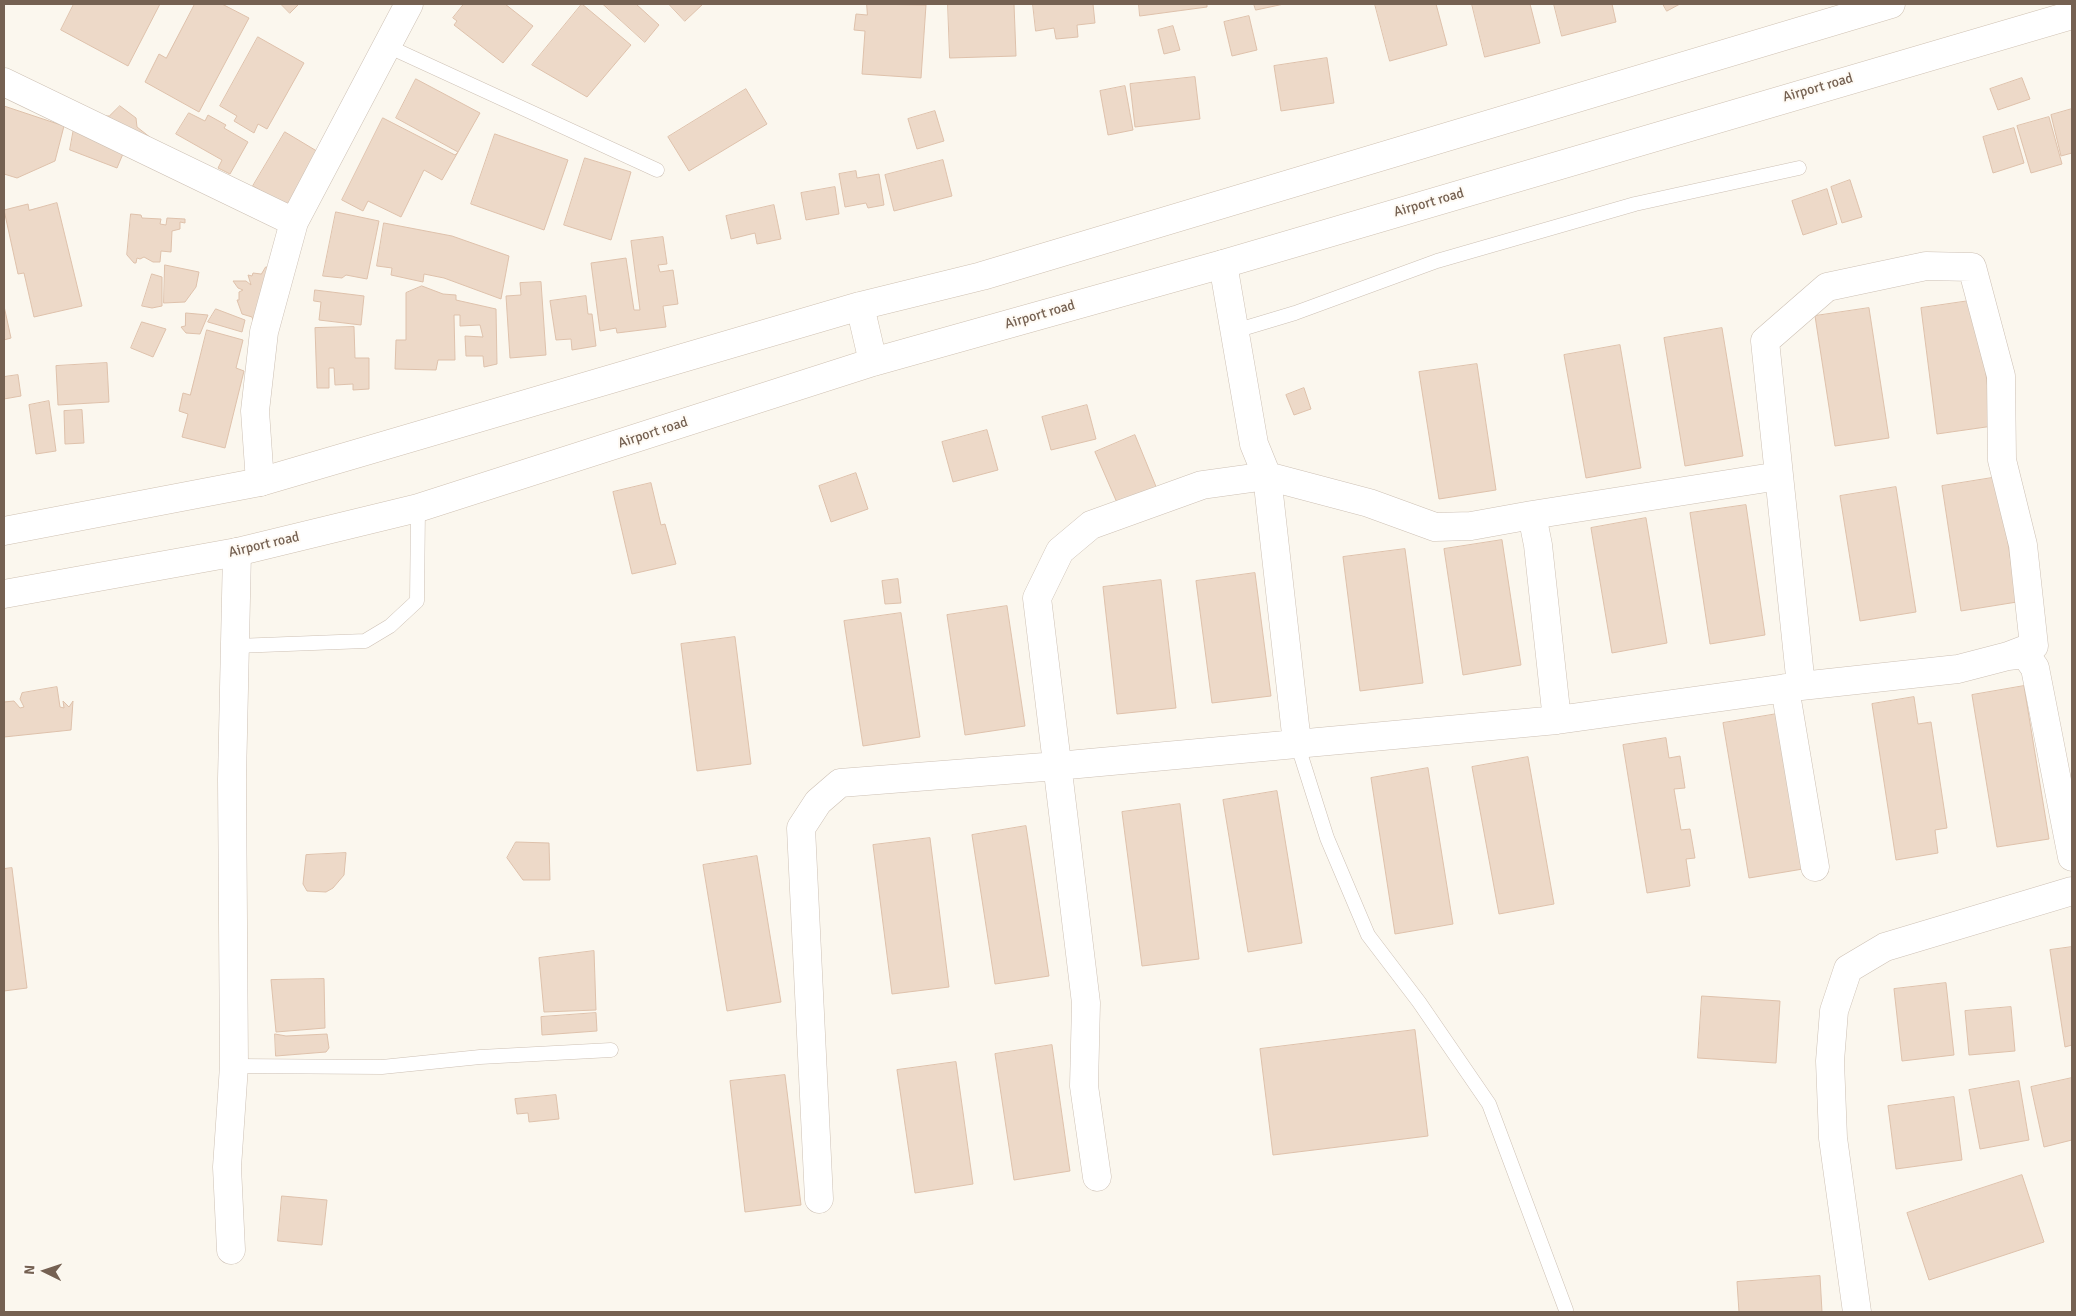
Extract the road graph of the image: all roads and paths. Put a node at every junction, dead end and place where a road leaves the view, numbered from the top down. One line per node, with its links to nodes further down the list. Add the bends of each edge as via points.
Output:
1 (409, 4): 4 (street)
2 (1891, 4): 10 (street, via 982,276)
3 (2072, 16): 9 (street, Airport road)
4 (385, 45): 7 (lane); 8 (street)
5 (4, 82): 8 (street)
6 (1799, 168): 11 (lane, via 1635,204 1475,250)
7 (657, 170)
8 (294, 222): 15 (street, via 264,332 255,412)
9 (1224, 264): 11 (street); 12 (street, Airport road)
10 (860, 306): 12 (street); 15 (street)
11 (1235, 331): 13 (street, via 1254,444)
12 (874, 362): 16 (street, Airport road)
13 (1266, 476): 17 (street, via 1369,503 1435,527 1471,526); 25 (street); 26 (street, via 1202,486 1091,525 1060,551 1037,598)
14 (1779, 476): 17 (street); 22 (street, via 1765,341 1828,287 1926,266 1972,267 2001,376 2002,460 2023,545 2034,646); 23 (street)
15 (260, 482): 18 (street)
16 (418, 508): 19 (street, Airport road); 21 (lane, via 418,601 390,626 365,641)
17 (1532, 515): 24 (street)
18 (4, 531)
19 (237, 552): 20 (street, Airport road); 21 (street)
20 (4, 594)
21 (236, 646): 31 (street, via 232,779)
22 (2008, 656): 23 (street, via 1958,669); 27 (street, via 2025,654 2035,668)
23 (1793, 687): 24 (street); 28 (street)
24 (1558, 720): 25 (street)
25 (1297, 743): 26 (street); 35 (lane, via 1327,838 1368,934 1489,1104)
26 (1056, 766): 32 (street, via 1086,1002 1084,1086); 33 (street, via 840,783 818,802 802,828)
27 (2072, 857)
28 (1815, 867)
29 (2072, 891): 36 (street, via 1885,947 1848,969 1834,1011 1830,1061 1833,1138)
30 (611, 1050): 31 (lane, via 382,1066)
31 (234, 1066): 34 (street, via 227,1167)
32 (1097, 1176)
33 (819, 1199)
34 (231, 1250)
35 (1566, 1310)
36 (1857, 1312)

